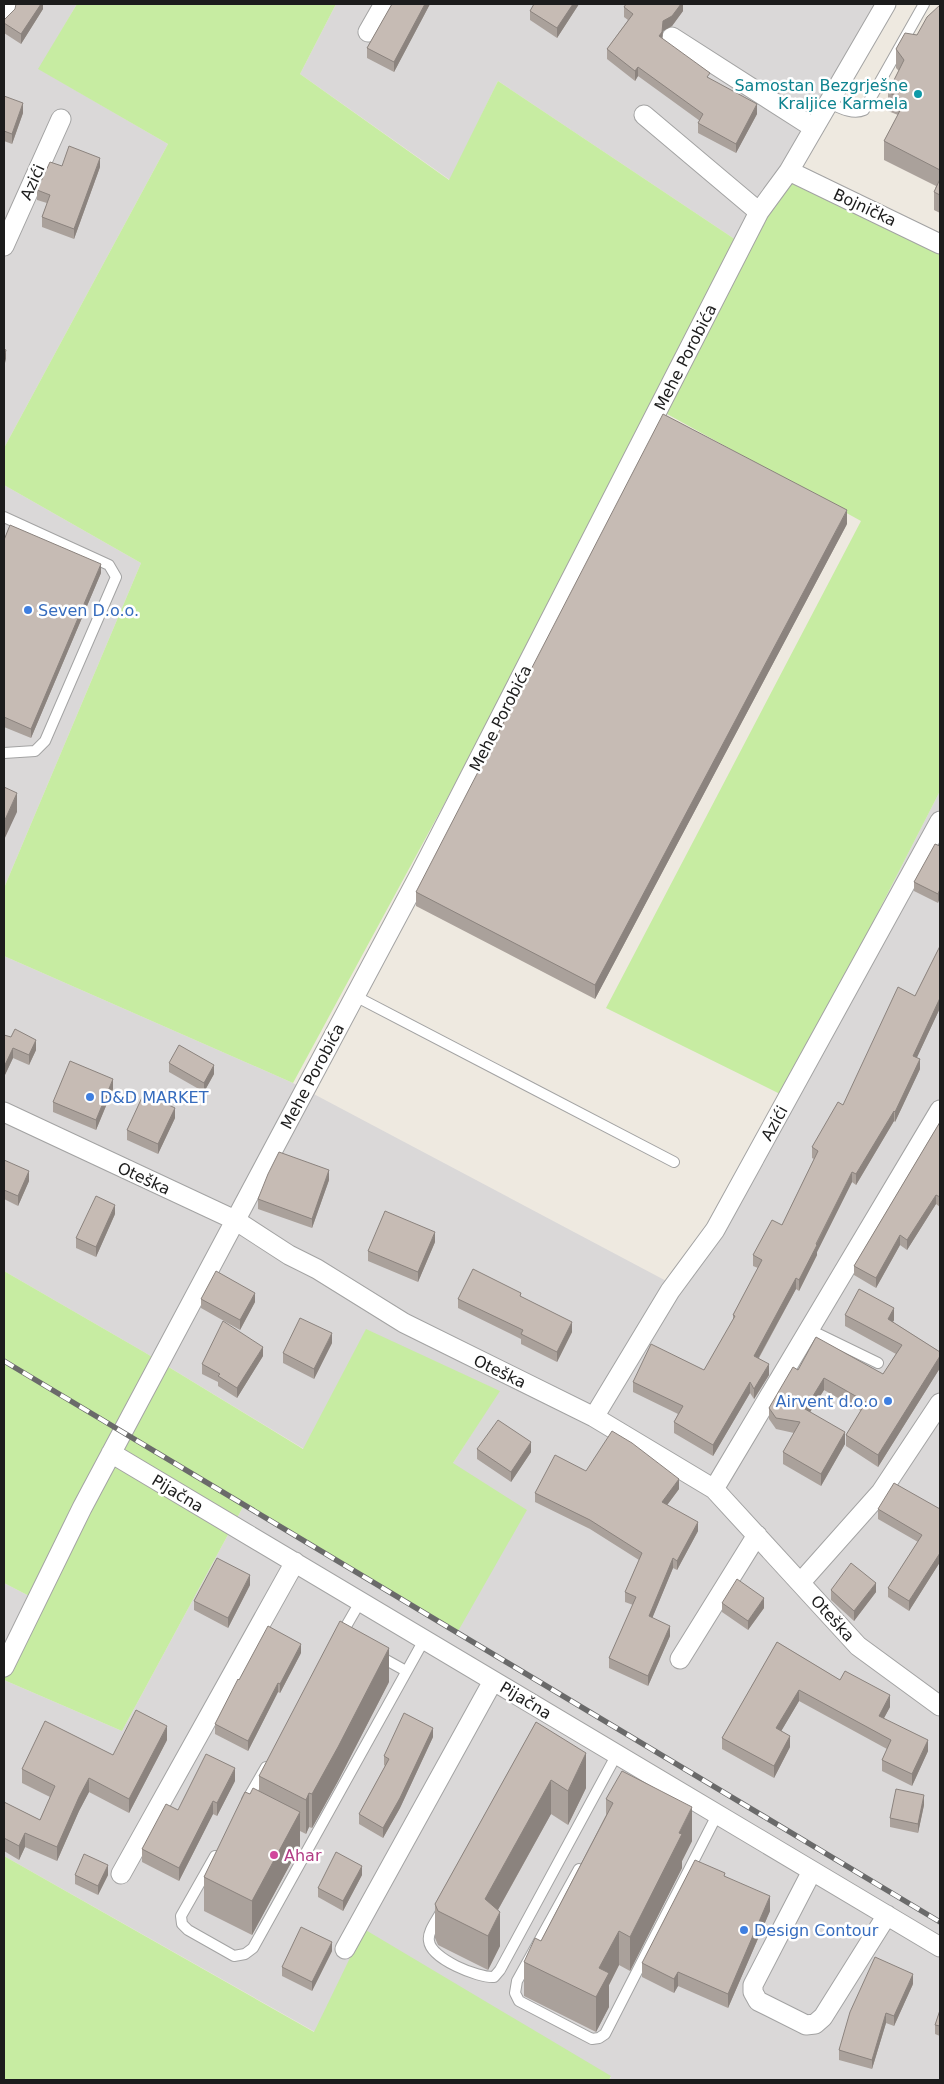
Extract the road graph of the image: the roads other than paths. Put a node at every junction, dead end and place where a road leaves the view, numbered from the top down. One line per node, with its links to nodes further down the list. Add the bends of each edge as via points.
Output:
1 (8, 4): 5 (street)
2 (384, 4): 6 (street)
3 (886, 4): 8 (street, Mehe Porobića)
4 (924, 4): 8 (lane, via 864,110 858,113)
5 (4, 16)
6 (368, 32)
7 (672, 37): 11 (street)
8 (829, 103): 11 (street, Mehe Porobića)
9 (644, 115): 13 (street)
10 (61, 119): 15 (street, Azići)
11 (814, 128): 12 (street, Mehe Porobića)
12 (789, 171): 13 (street, Mehe Porobića); 14 (street, Bojnička)
13 (760, 212): 19 (street, Mehe Porobića)
14 (940, 244)
15 (4, 246)
16 (4, 517): 17 (lane, via 109,565 116,577 45,740 35,750)
17 (4, 752)
18 (940, 821): 27 (street, Azići, via 715,1230 670,1291)
19 (355, 996): 22 (lane); 23 (street, Mehe Porobića)
20 (940, 1110): 24 (street)
21 (4, 1112): 23 (street, Oteška)
22 (674, 1162)
23 (235, 1220): 27 (street, Oteška, via 404,1324); 28 (street)
24 (808, 1330): 25 (lane); 29 (street)
25 (878, 1364)
26 (940, 1403): 32 (street, via 881,1492)
27 (594, 1417): 29 (street, Oteška)
28 (112, 1453): 31 (street, Pijačna); 38 (street)
29 (714, 1489): 30 (street, Oteška)
30 (757, 1535): 32 (street, Oteška); 37 (street)
31 (294, 1562): 33 (street, Pijačna); 49 (street)
32 (801, 1582): 41 (street, Oteška, via 858,1646)
33 (360, 1602): 34 (lane); 35 (street, Pijačna)
34 (343, 1638)
35 (424, 1640): 39 (lane); 40 (street, Pijačna)
36 (374, 1653): 39 (lane)
37 (680, 1659)
38 (4, 1667)
39 (406, 1671): 46 (lane, via 306,1842 253,1948 245,1954 234,1956 182,1924 181,1916)
40 (493, 1681): 42 (street, Pijačna, via 545,1717); 53 (street)
41 (940, 1706)
42 (617, 1754): 45 (street, Pijačna, via 633,1770); 50 (lane, via 494,1977 485,1978 440,1958 429,1943 428,1936)
43 (270, 1759): 44 (lane)
44 (242, 1809)
45 (717, 1814): 47 (lane, via 605,2034 592,2039 519,2001 515,1993 517,1981); 48 (street, Pijačna)
46 (218, 1850)
47 (584, 1860)
48 (812, 1871): 51 (street, Pijačna); 51 (street, via 753,1985 758,2001 806,2025 815,2024 823,2017)
49 (121, 1874)
50 (447, 1902)
51 (887, 1915): 52 (street, Pijačna)
52 (940, 1947)
53 (345, 1949)

